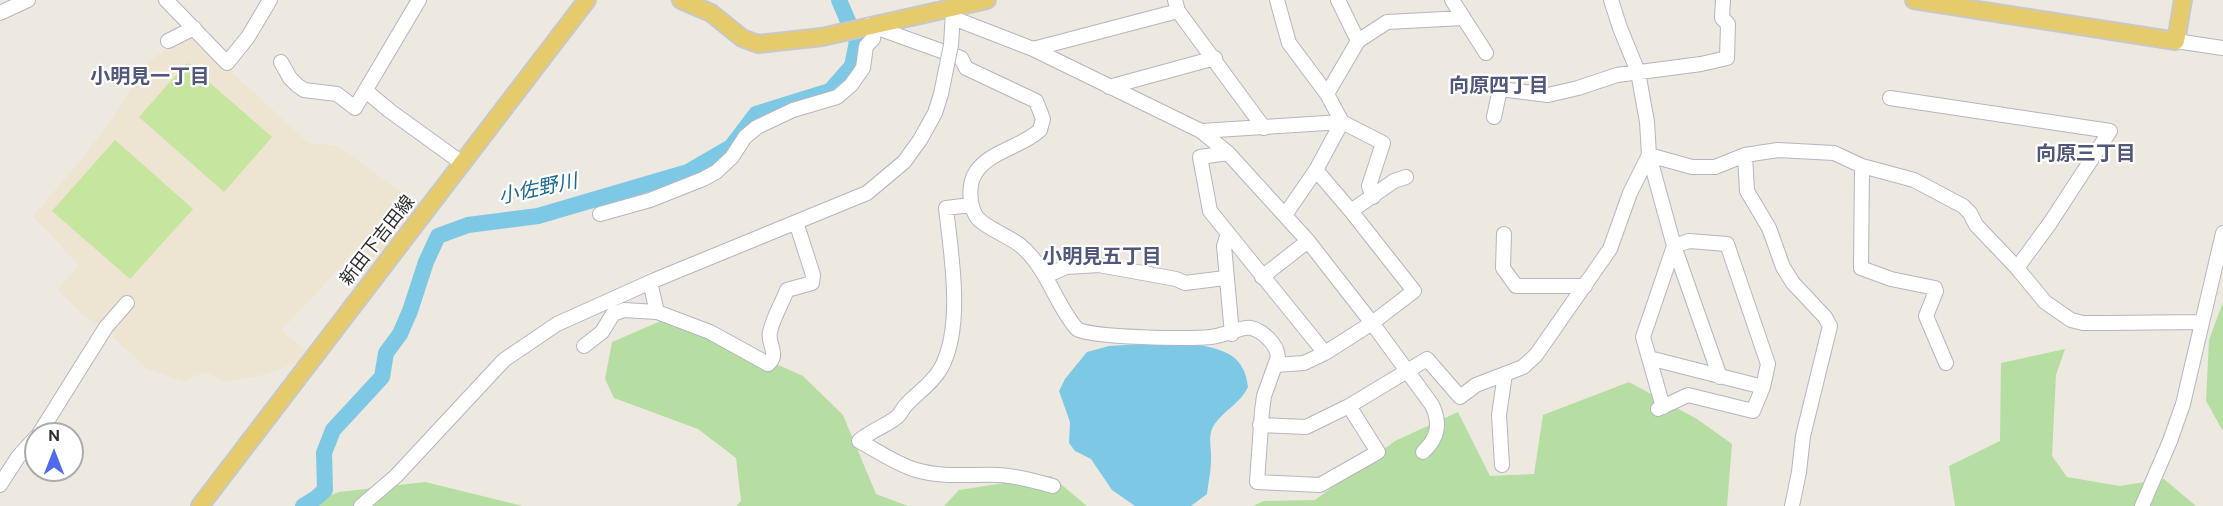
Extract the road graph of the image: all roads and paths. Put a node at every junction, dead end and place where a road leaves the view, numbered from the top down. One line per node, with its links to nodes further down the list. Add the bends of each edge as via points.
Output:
1 (28, 0): 17 (street)
2 (166, 0): 20 (street)
3 (270, 0): 20 (street, via 227,63)
4 (418, 0): 32 (street)
5 (587, 0): 42 (main road, 新田下吉田線)
6 (681, 0): 19 (main road, via 758,44 822,37)
7 (987, 0): 16 (main road)
8 (1277, 0): 33 (street, via 1289,43)
9 (1338, 0): 22 (street)
10 (1452, 0): 18 (street)
11 (1611, 0): 30 (street)
12 (1723, 0): 30 (street, via 1722,18 1728,24 1727,58)
13 (1914, 0): 23 (main road)
14 (2183, 0): 23 (main road)
15 (1176, 5): 25 (street); 27 (street)
16 (953, 9): 19 (main road); 25 (street); 51 (street, bridge, via 951,45 941,94 921,140 903,162 867,193)
17 (0, 14)
18 (1463, 18): 22 (street, via 1387,22); 26 (street)
19 (872, 26): 47 (street, via 961,58 966,68 1036,101 1043,118 1040,130 981,166 972,181); 49 (street, via 873,39 866,46 863,68 837,97 793,110 757,127 732,157 703,179 651,200)
20 (194, 28): 21 (street)
21 (168, 40)
22 (1358, 41): 33 (street)
23 (2175, 41): 24 (street)
24 (2223, 48): 28 (street)
25 (1033, 49): 31 (street)
26 (1486, 53)
27 (1215, 58): 31 (street); 37 (street)
28 (2223, 58)
29 (281, 62): 32 (street, via 290,78 304,90 337,94 355,108)
30 (1638, 72): 35 (street, via 1548,95 1500,89); 40 (street)
31 (1109, 87): 38 (street)
32 (366, 91): 42 (street)
33 (1327, 94): 36 (street)
34 (1890, 99): 57 (street, via 2110,131)
35 (1494, 117)
36 (1342, 122): 37 (street); 44 (street); 46 (street, via 1383,143 1369,186)
37 (1264, 128): 38 (street)
38 (1201, 131): 39 (street)
39 (1228, 153): 50 (street); 52 (street, via 1200,157 1210,211)
40 (1649, 155): 41 (street, via 1692,167 1715,167); 56 (street); 62 (street, via 1610,249)
41 (1745, 155): 43 (street, via 1778,150 1834,153); 87 (street, via 1747,191 1769,228 1783,267 1830,326 1803,436)
42 (462, 163): 85 (main road, 新田下吉田線)
43 (1862, 166): 57 (street, via 1914,180 1963,206); 71 (street, via 1862,268 1935,288 1926,316)
44 (1316, 170): 48 (street); 50 (street)
45 (1406, 177): 46 (street)
46 (1373, 197): 48 (street)
47 (972, 205): 58 (street, via 977,218 1019,244); 84 (street, via 946,208 953,311 946,357 934,378 897,417 859,441 918,471 1025,478)
48 (1351, 211): 66 (street, via 1414,291)
49 (600, 214)
50 (1285, 215): 55 (street)
51 (796, 222): 61 (street); 64 (street, via 812,283 787,290 769,333 774,351 768,364 710,332)
52 (1228, 233): 59 (street); 60 (street, via 1224,246)
53 (2223, 233): 65 (street)
54 (1504, 234): 62 (street, via 1503,268 1516,286)
55 (1308, 241): 59 (street); 66 (street)
56 (1674, 246): 70 (street, via 1642,337); 75 (street); 76 (street, via 1689,241 1727,244 1768,364)
57 (2017, 268): 65 (street, via 2045,302 2071,320)
58 (1046, 276): 60 (street, via 1066,267 1099,265 1185,283); 67 (street, via 1075,327 1083,332 1189,337)
59 (1262, 277): 69 (street)
60 (1225, 278): 67 (street)
61 (650, 282): 64 (street); 86 (street, via 557,324 504,360 396,476)
62 (1585, 286): 74 (street, via 1531,362)
63 (127, 303): 78 (street, via 106,327)
64 (657, 312): 68 (street, via 624,310 614,314 602,332)
65 (2202, 321): 88 (street, via 2183,404)
66 (1372, 323): 69 (street); 73 (street)
67 (1232, 334): 72 (street, via 1249,327 1264,336 1278,351)
68 (584, 346)
69 (1325, 353): 72 (street, via 1304,363)
70 (1649, 358): 75 (street); 76 (street, via 1660,408 1688,395 1753,411)
71 (1946, 363)
72 (1276, 365): 79 (street, via 1264,396)
73 (1406, 372): 74 (street, via 1427,360 1460,397 1476,385); 77 (street); 81 (street, via 1432,405 1438,422 1436,437)
74 (1505, 374): 82 (street, via 1499,415)
75 (1720, 376): 76 (street)
76 (1763, 387)
77 (1349, 406): 79 (street, via 1306,427); 79 (street, via 1378,452 1320,485 1257,482)
78 (46, 422)
79 (1260, 425)
80 (24, 451): 83 (street)
81 (1423, 452)
82 (1502, 465)
83 (0, 485)
84 (1053, 486)
85 (200, 506)
86 (361, 506)
87 (1792, 506)
88 (2142, 506)

